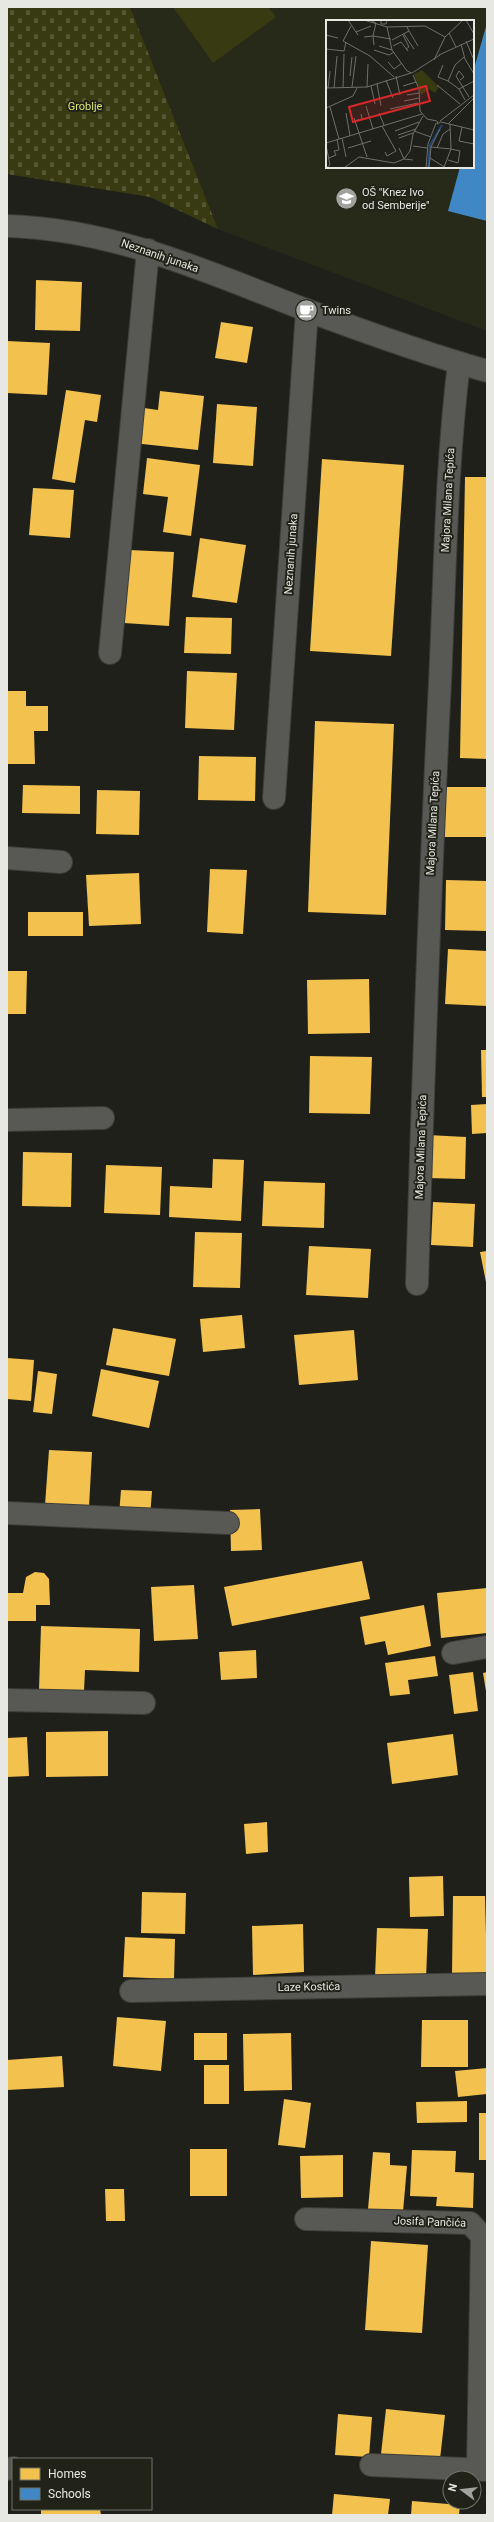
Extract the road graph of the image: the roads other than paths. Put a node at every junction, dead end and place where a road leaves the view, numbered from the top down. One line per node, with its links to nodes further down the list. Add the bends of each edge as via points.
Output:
1 (7, 226): 2 (street, Neznanih junaka, via 115,240)
2 (148, 250): 3 (street, Neznanih junaka); 6 (street)
3 (307, 310): 4 (street, Neznanih junaka); 7 (street, Neznanih junaka)
4 (459, 363): 5 (street, Neznanih junaka); 12 (street, Majora Milana Tepića, via 453,415 426,986)
5 (487, 371)
6 (110, 653)
7 (274, 798)
8 (7, 858): 9 (street)
9 (61, 862)
10 (103, 1118): 11 (street)
11 (7, 1120)
12 (417, 1284)
13 (7, 1513): 14 (street)
14 (228, 1523)
15 (487, 1647): 16 (street)
16 (453, 1653)
17 (7, 1700): 18 (street)
18 (144, 1703)
19 (487, 1984): 20 (street, Laze Kostića)
20 (131, 1991)
21 (306, 2219): 23 (street, Josifa Pančića, via 470,2223 482,2236)
22 (371, 2465): 23 (street, Josifa Pančića)
23 (483, 2470)

